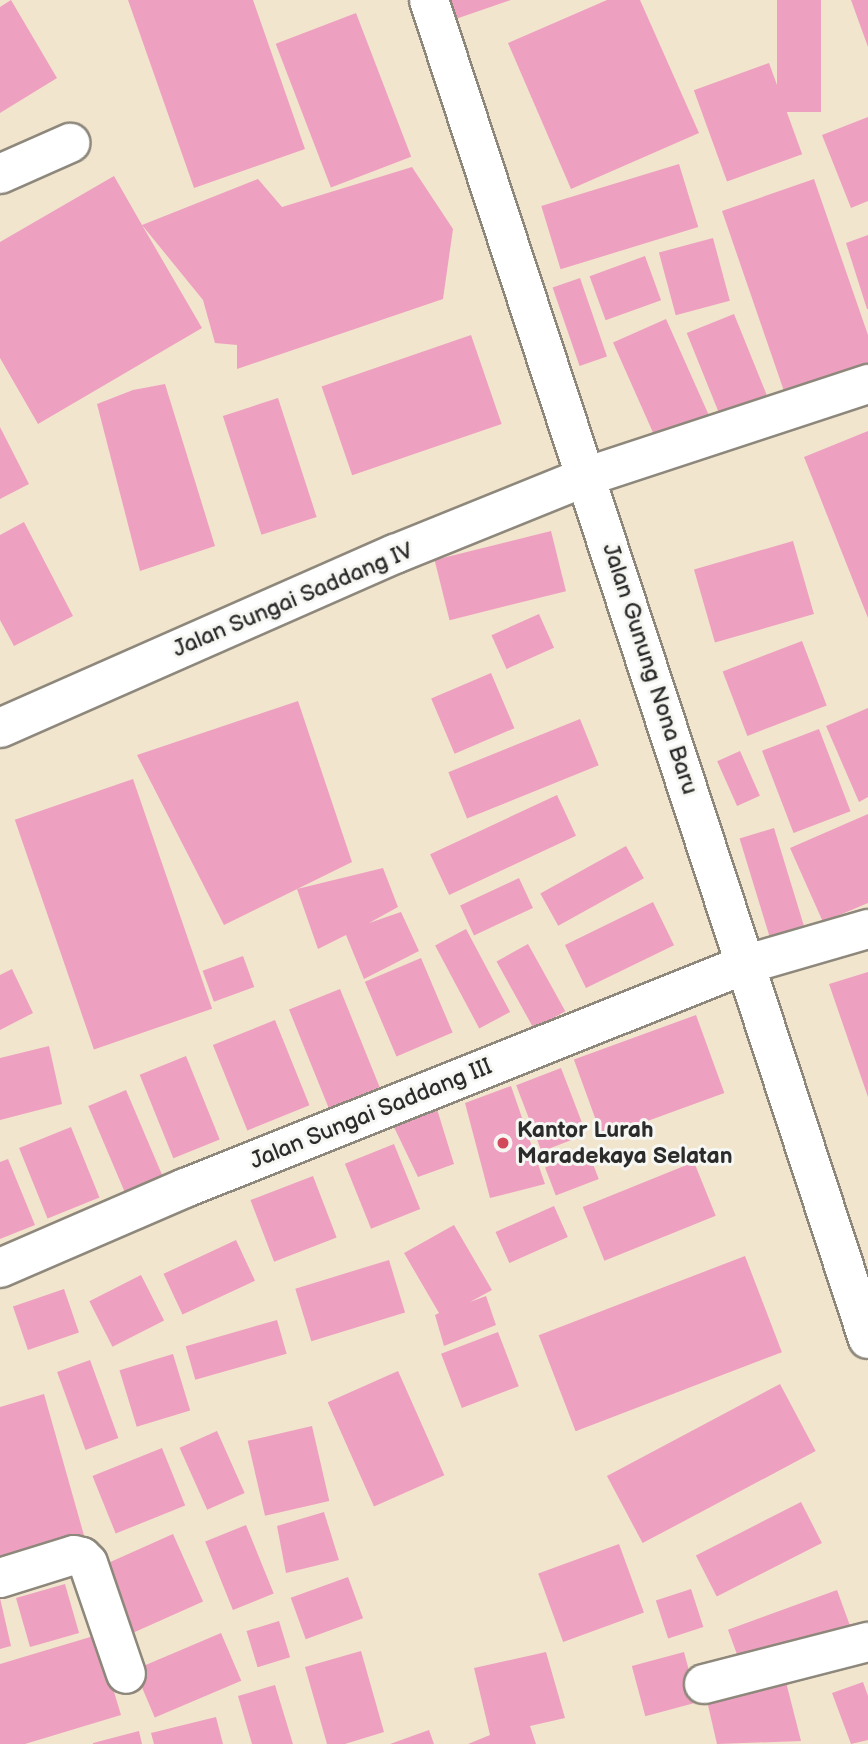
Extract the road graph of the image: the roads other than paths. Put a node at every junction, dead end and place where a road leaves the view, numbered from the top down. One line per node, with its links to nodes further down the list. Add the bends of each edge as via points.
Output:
1 (429, 0): 5 (street, Jalan Gunung Nona Baru)
2 (70, 144): 3 (street)
3 (0, 174)
4 (868, 384): 5 (street, Jalan Sungai Saddang IV)
5 (588, 476): 6 (street, Jalan Sungai Saddang IV, via 395,554); 8 (street, Jalan Gunung Nona Baru)
6 (0, 728)
7 (868, 929): 8 (street, Jalan Sungai Saddang III)
8 (744, 965): 9 (street, Jalan Sungai Saddang III, via 185,1188); 10 (street, Jalan Gunung Nona Baru)
9 (0, 1268)
10 (868, 1339)
11 (0, 1578): 13 (street, via 74,1555 82,1557 88,1563)
12 (868, 1642): 14 (street)
13 (126, 1674)
14 (705, 1684)

